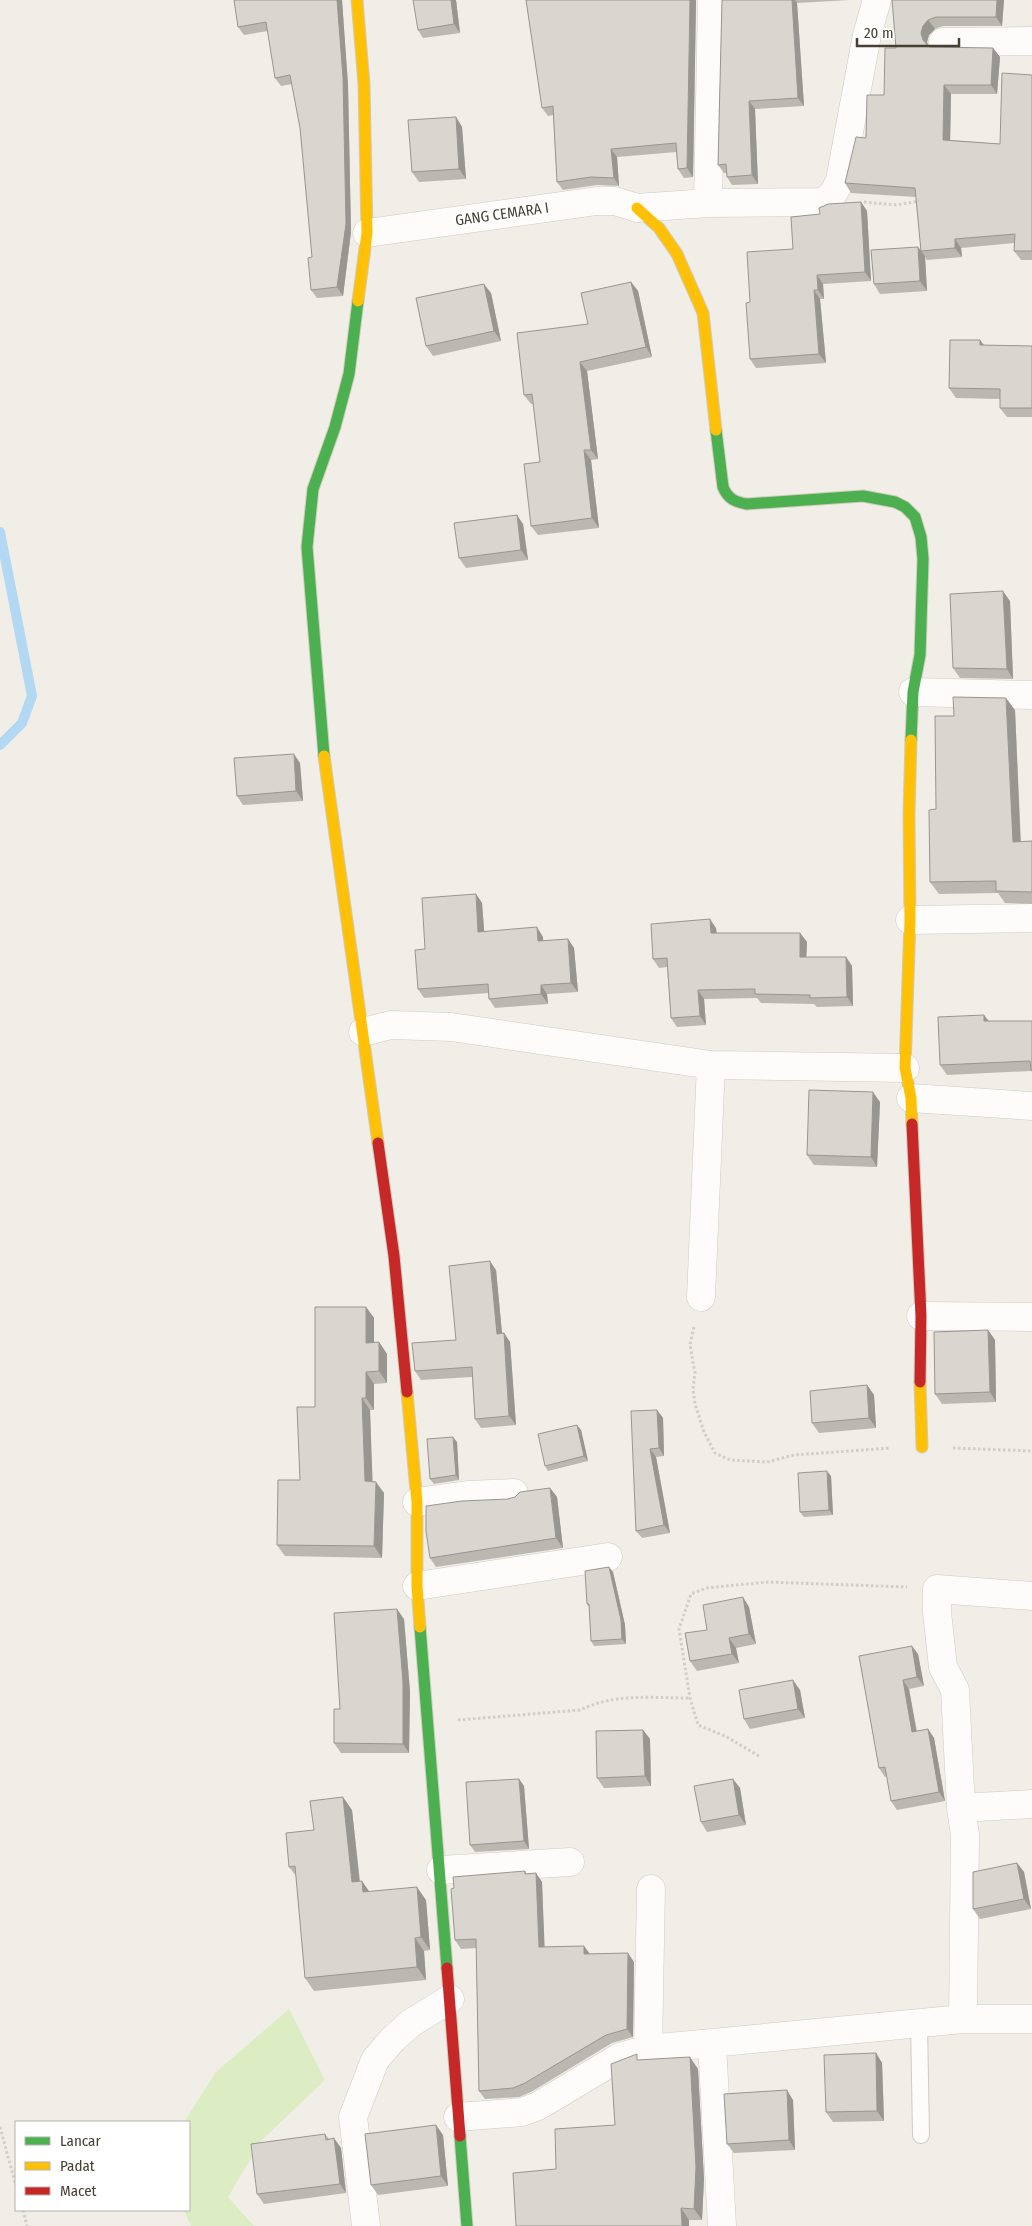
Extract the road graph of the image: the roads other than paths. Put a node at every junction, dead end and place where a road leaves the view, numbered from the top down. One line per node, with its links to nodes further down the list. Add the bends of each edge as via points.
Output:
1 (357, 0): 8 (street, via 364,84)
2 (712, 0): 6 (street)
3 (877, 0): 6 (street, via 866,35 840,180 833,195 821,202)
4 (1032, 41): 5 (street)
5 (943, 42)
6 (708, 203): 7 (street)
7 (637, 208): 8 (street, GANG CEMARA I, via 615,201 597,200); 9 (street, via 659,228 677,254 703,313 724,494 730,500 747,504 863,496 895,502 915,517 923,559 920,655)
8 (367, 234): 13 (street, via 349,374 313,490 307,547 327,792)
9 (913, 692): 10 (street); 12 (street)
10 (1032, 695)
11 (1032, 918): 12 (street)
12 (910, 920): 15 (street)
13 (363, 1032): 14 (street, via 391,1024 451,1027); 23 (street, via 394,1256)
14 (712, 1065): 15 (street); 18 (street)
15 (905, 1068): 16 (street)
16 (911, 1098): 17 (street); 19 (street)
17 (1032, 1106)
18 (701, 1297)
19 (920, 1316): 20 (street); 21 (street, via 918,1369)
20 (1032, 1316)
21 (922, 1446)
22 (514, 1493): 23 (street)
23 (417, 1502): 25 (street)
24 (608, 1557): 25 (street)
25 (417, 1586): 30 (street)
26 (1032, 1596): 28 (street, via 937,1589 942,1660 955,1690)
27 (1032, 1804): 28 (street)
28 (961, 1808): 33 (street, via 965,1835)
29 (570, 1862): 30 (street)
30 (441, 1870): 32 (street)
31 (652, 1889): 37 (street)
32 (450, 1999): 38 (street); 40 (street, via 392,2040 375,2060 356,2109 353,2118)
33 (963, 2019): 34 (street); 35 (street)
34 (1032, 2019)
35 (919, 2024): 36 (street); 39 (lane)
36 (712, 2044): 37 (street); 42 (street)
37 (648, 2049): 38 (street, via 620,2058 522,2112)
38 (458, 2117): 41 (street)
39 (921, 2135)
40 (366, 2226)
41 (467, 2226)
42 (722, 2226)

